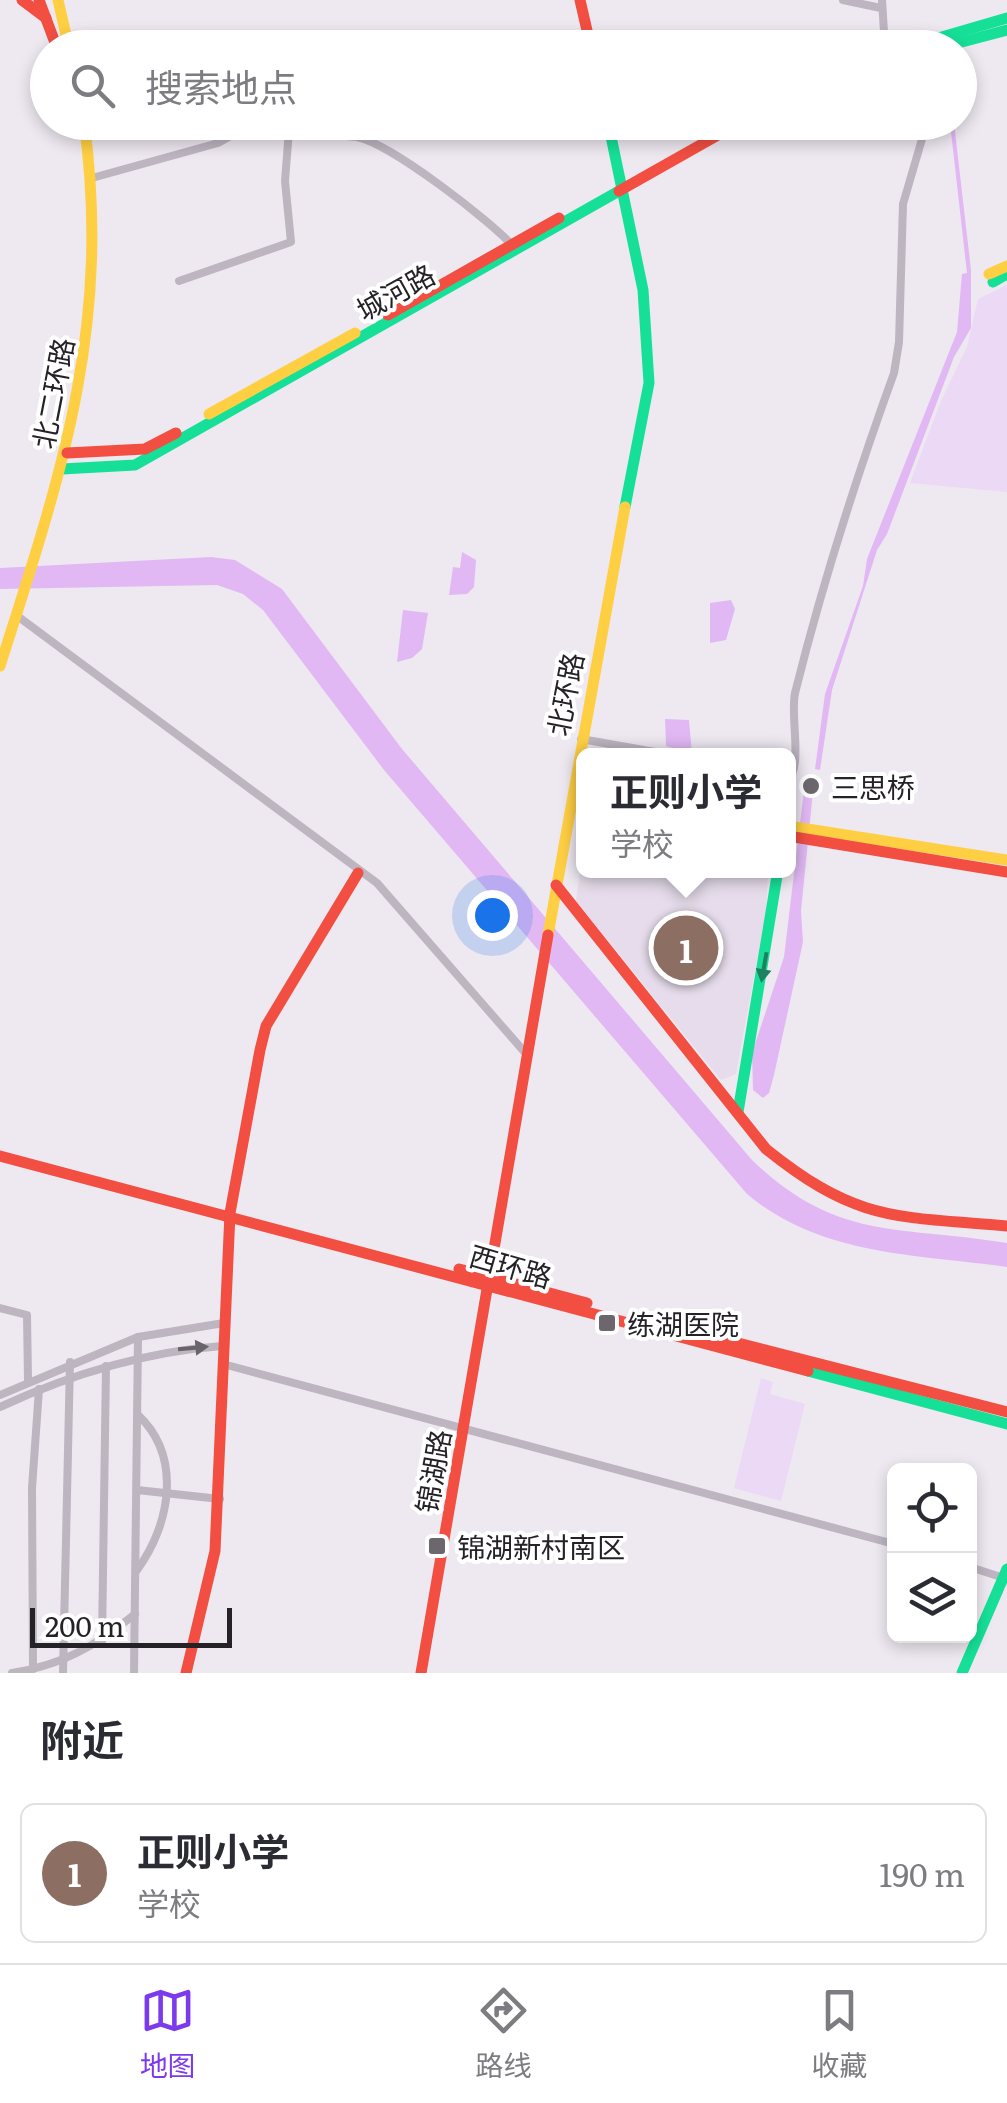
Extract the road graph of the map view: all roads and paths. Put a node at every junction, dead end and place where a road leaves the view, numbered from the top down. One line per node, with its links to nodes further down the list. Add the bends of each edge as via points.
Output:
1 (22, 0): 7 (main road)
2 (39, 0): 7 (main road)
3 (58, 0): 10 (main road)
4 (580, 0): 11 (main road)
5 (843, 0): 6 (street)
6 (882, 4): 12 (street)
7 (46, 18): 9 (main road)
8 (1007, 18): 13 (main road)
9 (50, 30)
10 (65, 30)
11 (587, 30)
12 (883, 30)
13 (966, 30)
14 (1007, 30): 15 (main road)
15 (977, 39)
16 (78, 140): 33 (main road, 北二环路, via 89,244 82,327 72,404)
17 (87, 140): 25 (main road, 北二环路)
18 (224, 140): 25 (street)
19 (288, 140): 30 (street, via 291,242)
20 (372, 140): 27 (street)
21 (612, 140): 26 (main road, 北环路)
22 (694, 140): 26 (main road, 城河路)
23 (707, 140): 26 (main road, 城河路)
24 (922, 140): 40 (street, via 903,204 894,373 816,604 795,694)
25 (92, 178): 31 (main road, 北二环路, via 90,326)
26 (622, 185): 27 (main road, 城河路); 37 (main road, 北环路, via 643,290 649,383)
27 (515, 248): 31 (main road, 城河路, via 145,449); 32 (main road, 城河路, via 136,464)
28 (1007, 266): 29 (main road, via 991,278)
29 (1007, 274)
30 (178, 281)
31 (67, 453): 32 (main road, 北二环路)
32 (62, 469): 33 (main road, 北二环路)
33 (30, 560): 34 (main road, 北二环路)
34 (16, 607): 35 (main road, 北二环路); 36 (main road, 北二环路); 45 (street)
35 (0, 641)
36 (0, 666)
37 (581, 739): 38 (main road, 北环路); 39 (street)
38 (580, 748)
39 (632, 748)
40 (791, 748)
41 (576, 801): 48 (main road, 北环路)
42 (796, 833): 43 (main road)
43 (821, 836): 44 (main road); 46 (main road)
44 (1007, 860)
45 (358, 872): 49 (street, via 393,898); 53 (main road, via 266,1026)
46 (1007, 872)
47 (777, 878): 50 (main road, one-way to 50)
48 (556, 885): 49 (main road, 北环路); 50 (main road)
49 (528, 1056): 55 (main road, 北环路)
50 (738, 1112): 54 (main road, via 766,1149 851,1205)
51 (0, 1149): 53 (main road, 西环路)
52 (0, 1156): 53 (main road, 西环路)
53 (230, 1216): 55 (main road, 西环路); 57 (main road)
54 (1007, 1226)
55 (491, 1283): 69 (main road, 西环路); 71 (main road, 西环路); 72 (main road, 锦湖路)
56 (0, 1308): 64 (street, via 27,1315)
57 (224, 1323): 58 (street); 59 (main road)
58 (138, 1337): 60 (street); 61 (street)
59 (222, 1346): 60 (street, one-way to 59); 62 (main road)
60 (139, 1356): 63 (street); 70 (street)
61 (70, 1362): 64 (street); 65 (street)
62 (221, 1363): 72 (street); 75 (main road)
63 (106, 1366): 65 (street); 81 (street)
64 (32, 1378): 66 (street); 67 (street)
65 (70, 1378): 66 (street); 82 (street)
66 (37, 1390): 68 (street); 83 (street)
67 (0, 1395)
68 (0, 1408)
69 (1007, 1412)
70 (138, 1414): 73 (street); 74 (street, via 161,1442)
71 (1007, 1424)
72 (465, 1428): 76 (street); 88 (main road, 锦湖路)
73 (137, 1490): 74 (street); 78 (street)
74 (167, 1492): 75 (street); 78 (street, via 157,1535)
75 (220, 1499): 87 (main road, via 207,1596)
76 (887, 1542)
77 (977, 1568): 79 (street)
78 (136, 1572): 80 (street)
79 (1006, 1574): 89 (main road)
80 (135, 1614): 81 (street); 86 (street)
81 (102, 1640): 82 (street)
82 (63, 1662): 83 (street); 85 (street)
83 (33, 1669): 84 (street)
84 (12, 1673)
85 (63, 1673)
86 (134, 1673)
87 (186, 1673)
88 (421, 1673)
89 (962, 1673)

